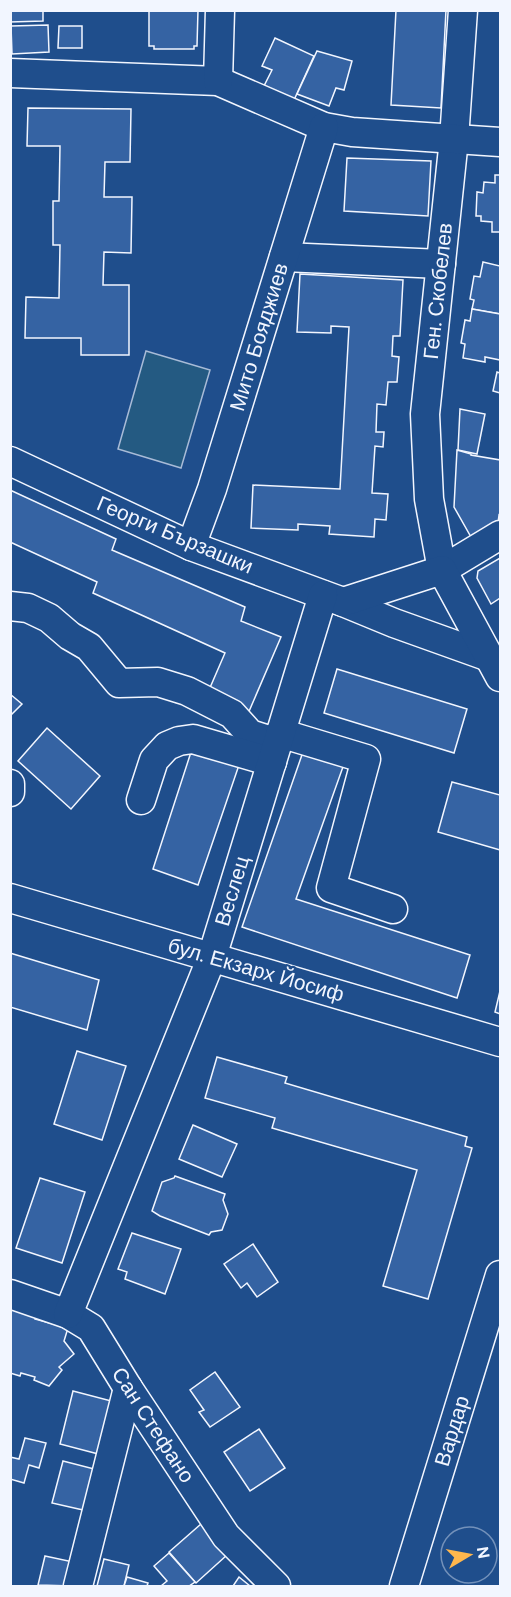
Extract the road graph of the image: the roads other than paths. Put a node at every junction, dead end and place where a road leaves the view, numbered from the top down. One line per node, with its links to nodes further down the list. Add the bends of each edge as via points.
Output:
1 (220, 10): 4 (street)
2 (463, 10): 6 (street, Ген. Скобелев)
3 (10, 73): 4 (street)
4 (218, 81): 5 (street)
5 (324, 127): 6 (street); 8 (street, Мито Бояджиев)
6 (454, 139): 7 (street); 9 (street, Ген. Скобелев)
7 (501, 142)
8 (284, 257): 9 (street); 12 (street, Мито Бояджиев)
9 (441, 264): 13 (street, Ген. Скобелев, via 425,414 429,499)
10 (10, 461): 12 (street, Георги Бързашки)
11 (501, 535): 13 (street)
12 (191, 546): 14 (street, Георги Бързашки)
13 (442, 570): 14 (street); 16 (street, Ген. Скобелев)
14 (333, 598): 16 (street, Георги Бързашки); 17 (street, Веслец)
15 (10, 606): 17 (street, via 28,608 49,618 89,647 119,683 158,682 187,691 232,714 250,734)
16 (495, 667)
17 (277, 746): 20 (street, via 179,741 167,746 154,760); 22 (street, via 366,759 331,888); 23 (street, Веслец)
18 (10, 784): 19 (street)
19 (10, 792)
20 (141, 800)
21 (10, 898): 23 (street, бул. Екзарх Йосиф)
22 (393, 909)
23 (212, 957): 24 (street, бул. Екзарх Йосиф); 27 (street, Веслец)
24 (501, 1042)
25 (501, 1275): 31 (street, Вардар)
26 (10, 1294): 27 (street, Сан Стефано)
27 (68, 1314): 28 (street, Сан Стефано, via 91,1328)
28 (128, 1388): 29 (street); 30 (street, Сан Стефано, via 226,1536)
29 (78, 1587)
30 (276, 1587)
31 (404, 1587)

